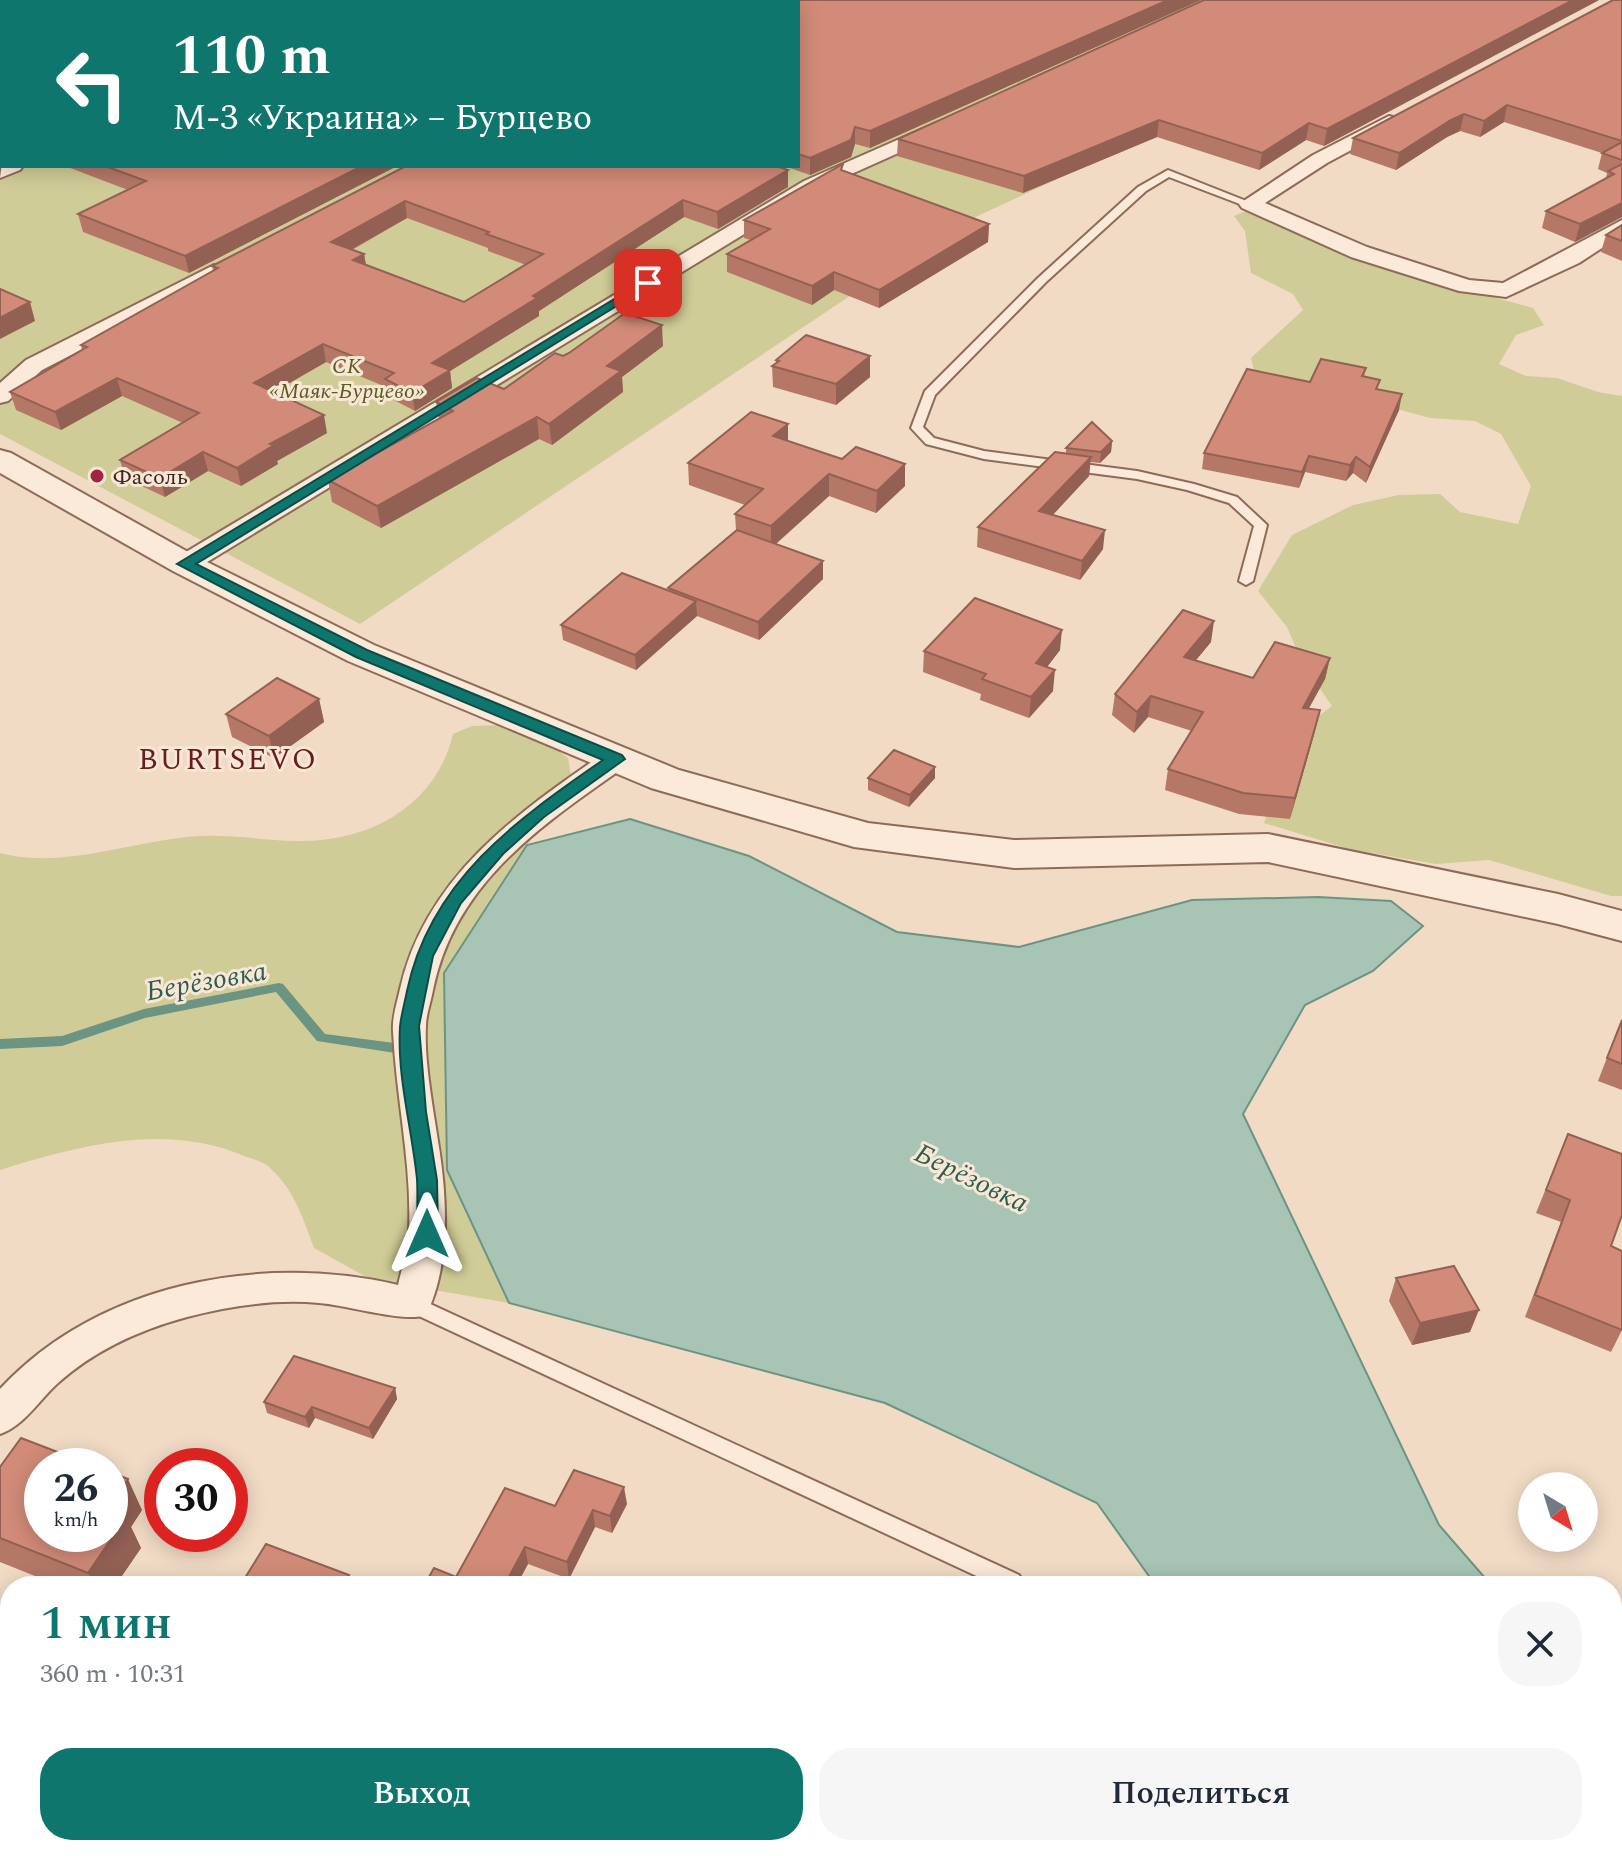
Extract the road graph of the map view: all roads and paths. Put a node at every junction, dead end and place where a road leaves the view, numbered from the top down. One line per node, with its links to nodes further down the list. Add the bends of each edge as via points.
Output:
1 (1401, 116): 5 (street)
2 (953, 121): 4 (street)
3 (783, 175): 4 (street)
4 (811, 185): 10 (street)
5 (1249, 204): 6 (street, via 1359,252 1467,286 1506,290); 11 (lane, via 1168,173 1142,189 929,394 917,428 930,441 984,455 1137,475 1233,500 1261,525)
6 (1622, 226)
7 (227, 266): 8 (street, via 34,365)
8 (0, 396)
9 (0, 460): 10 (street)
10 (185, 564): 12 (street, via 361,653)
11 (1246, 581)
12 (616, 759): 13 (street, via 665,779 868,837 1014,854 1268,848); 14 (street, via 538,813 496,850 454,900 424,956 409,1026 427,1180 427,1234)
13 (1622, 926)
14 (413, 1304): 15 (street, via 345,1289 275,1287 185,1301 95,1335 24,1387); 16 (lane)
15 (0, 1417)
16 (999, 1576)

